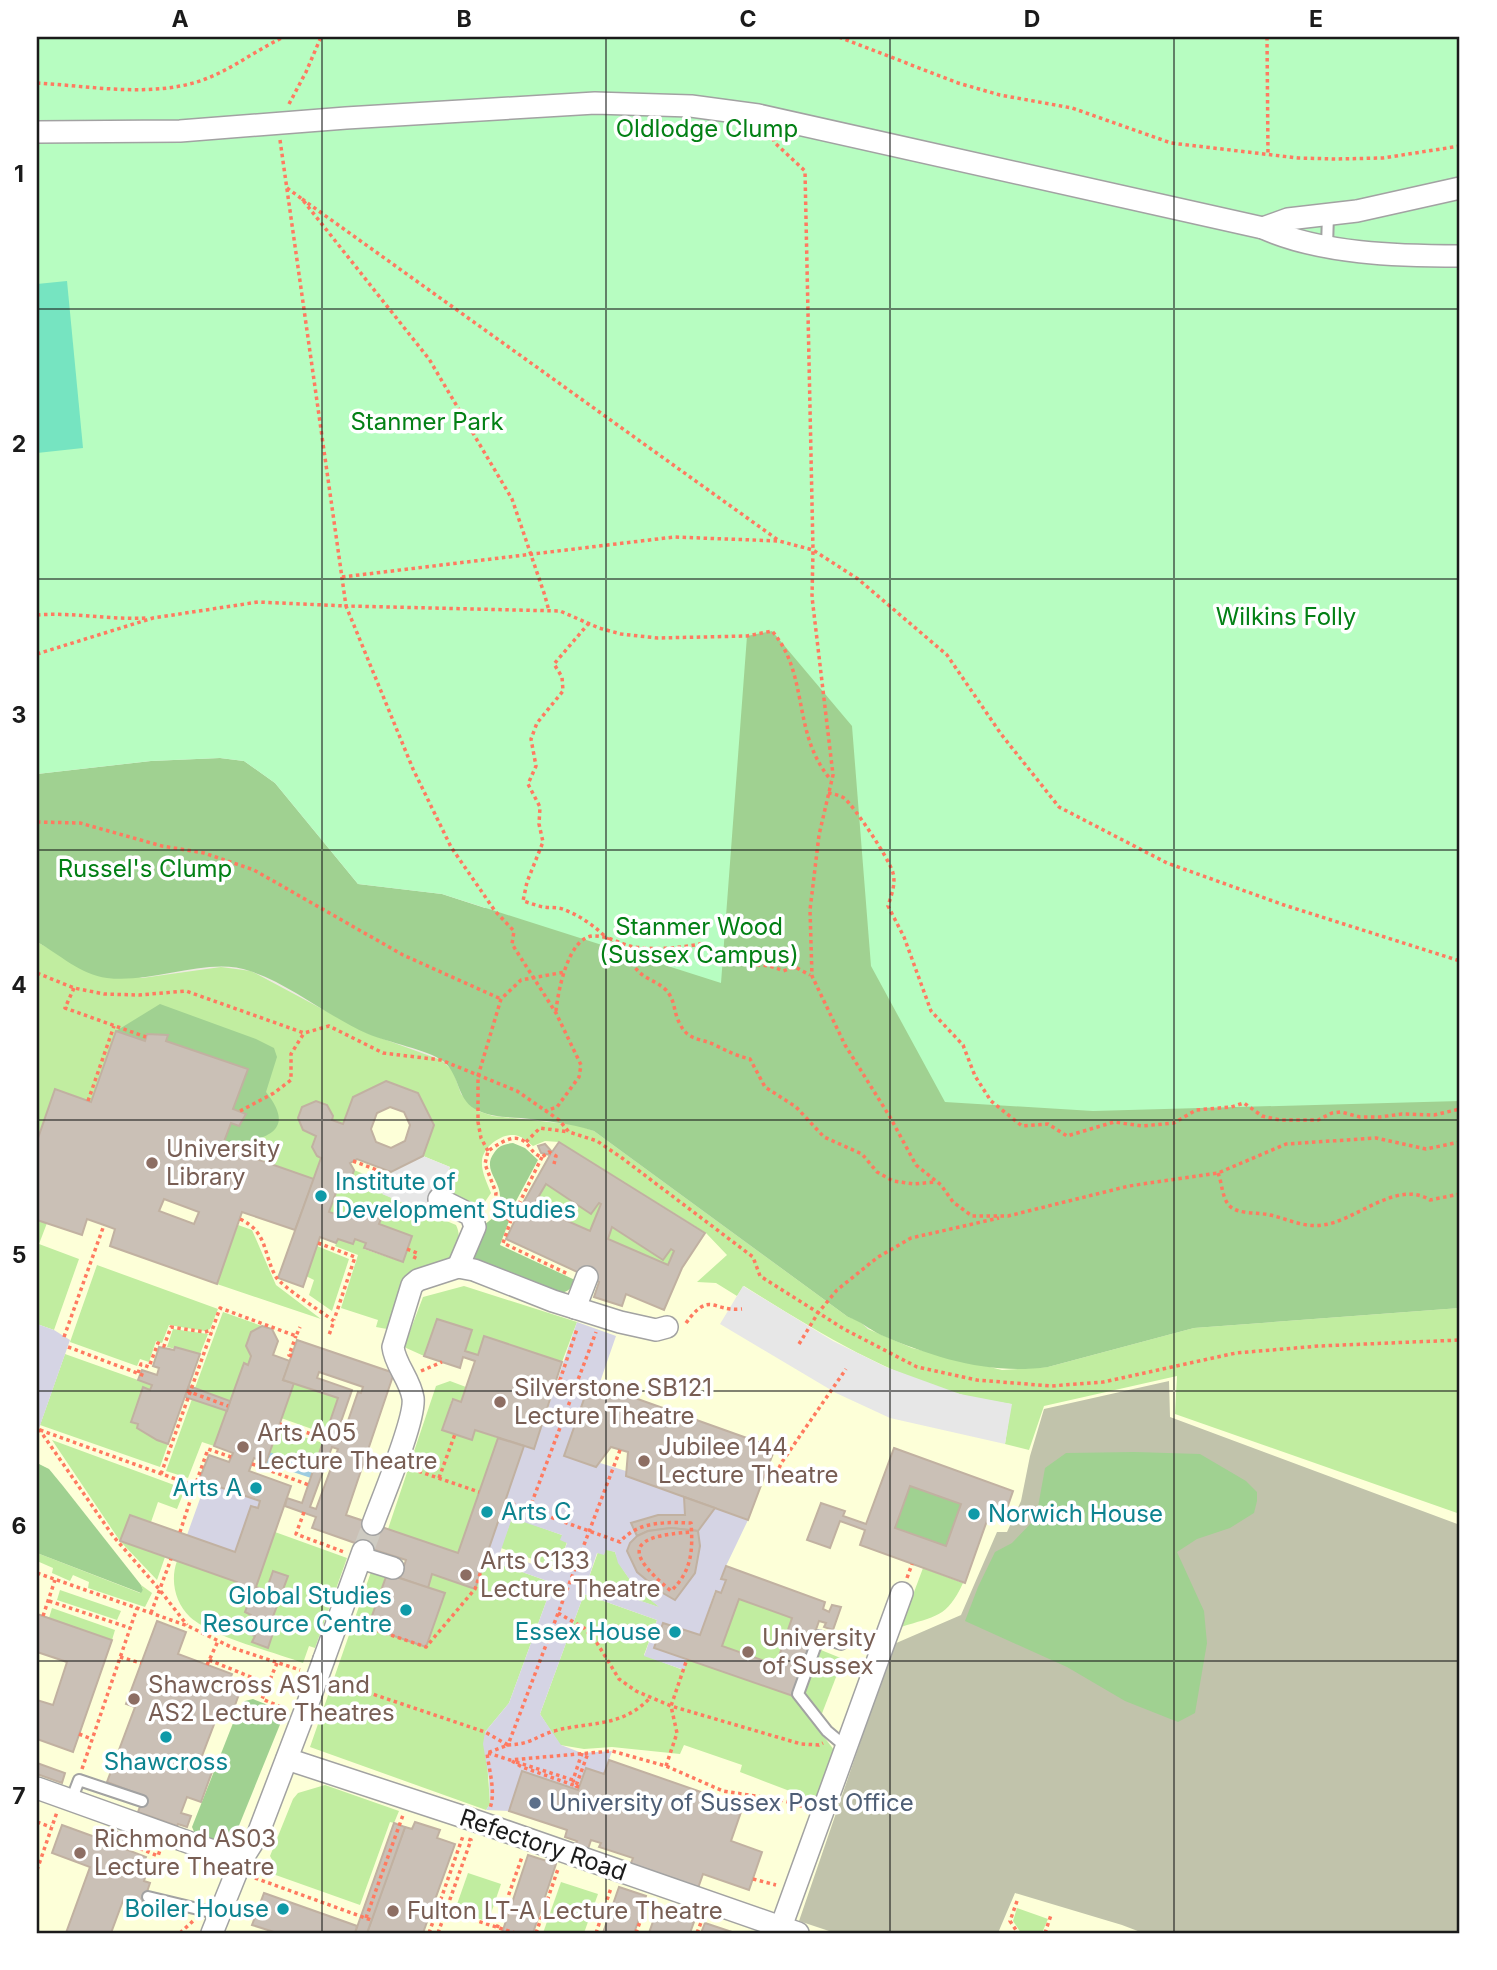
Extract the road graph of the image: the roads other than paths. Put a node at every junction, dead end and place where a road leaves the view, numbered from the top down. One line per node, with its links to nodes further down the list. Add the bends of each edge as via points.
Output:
1 (37, 132): 4 (street, via 180,131 595,103 714,108)
2 (1460, 188): 3 (street)
3 (1328, 214): 4 (street, via 1288,219); 5 (lane)
4 (1264, 228): 5 (street)
5 (1327, 247): 6 (street)
6 (1460, 256)
7 (439, 1199): 8 (street, via 471,1215 475,1227)
8 (458, 1268): 10 (street); 12 (street, via 412,1285 393,1339 394,1356 413,1404)
9 (587, 1279): 10 (street)
10 (587, 1312): 11 (street, via 656,1330)
11 (673, 1329)
12 (373, 1524)
13 (393, 1569): 17 (street, bridge, via 362,1554)
14 (904, 1587): 16 (street)
15 (841, 1644): 16 (lane, via 819,1636 798,1694)
16 (839, 1741): 24 (street)
17 (287, 1759): 21 (street, via 258,1834); 24 (street, Refectory Road)
18 (37, 1788): 19 (street)
19 (71, 1801): 20 (lane, via 79,1780); 21 (street)
20 (142, 1801)
21 (239, 1866): 23 (street)
22 (148, 1897): 23 (lane)
23 (216, 1924)
24 (786, 1931)

